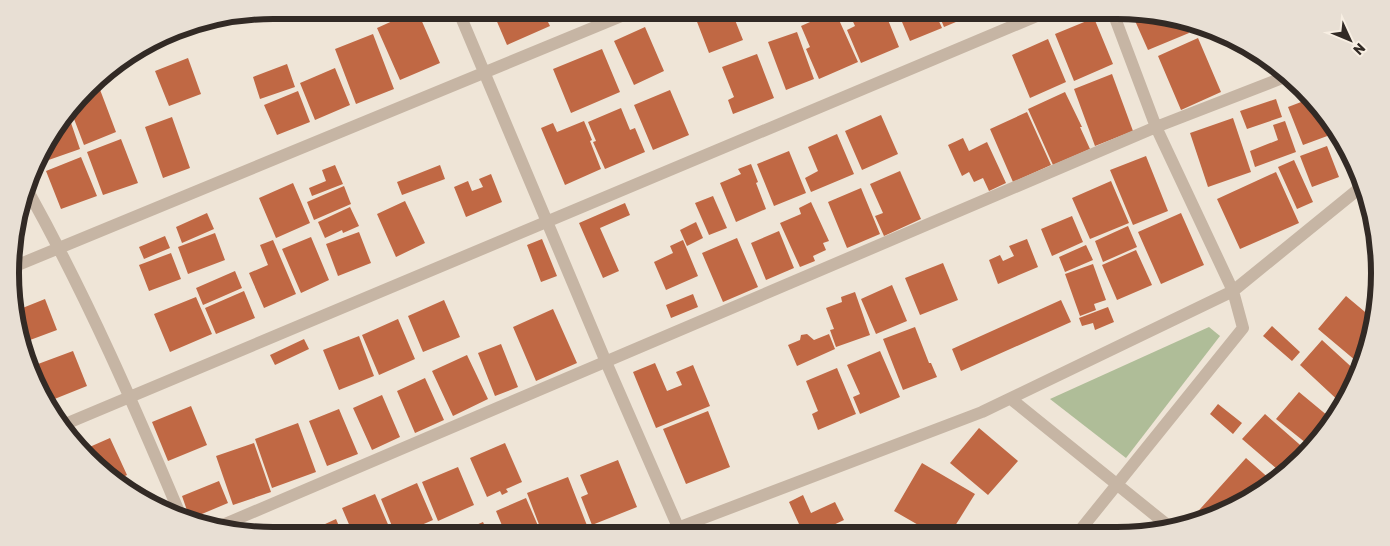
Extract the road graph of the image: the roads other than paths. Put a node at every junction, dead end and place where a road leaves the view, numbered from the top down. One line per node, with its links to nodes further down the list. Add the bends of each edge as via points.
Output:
1 (462, 19): 5 (street)
2 (614, 19): 5 (street)
3 (1030, 19): 10 (street)
4 (1115, 19): 7 (street)
5 (485, 73): 10 (street); 11 (street)
6 (1282, 79): 7 (street)
7 (1156, 127): 13 (street); 14 (street)
8 (1358, 190): 13 (street)
9 (31, 196): 11 (street)
10 (547, 221): 14 (street); 15 (street)
11 (59, 247): 12 (street); 15 (street)
12 (19, 264)
13 (1233, 290): 16 (street); 18 (street, via 1243,328)
14 (606, 362): 21 (street); 22 (street)
15 (131, 397): 17 (street); 19 (street)
16 (1011, 399): 18 (street); 22 (street)
17 (68, 423)
18 (1117, 484): 20 (street); 23 (street)
19 (178, 509)
20 (1165, 522)
21 (228, 523)
22 (678, 527)
23 (1083, 527)

